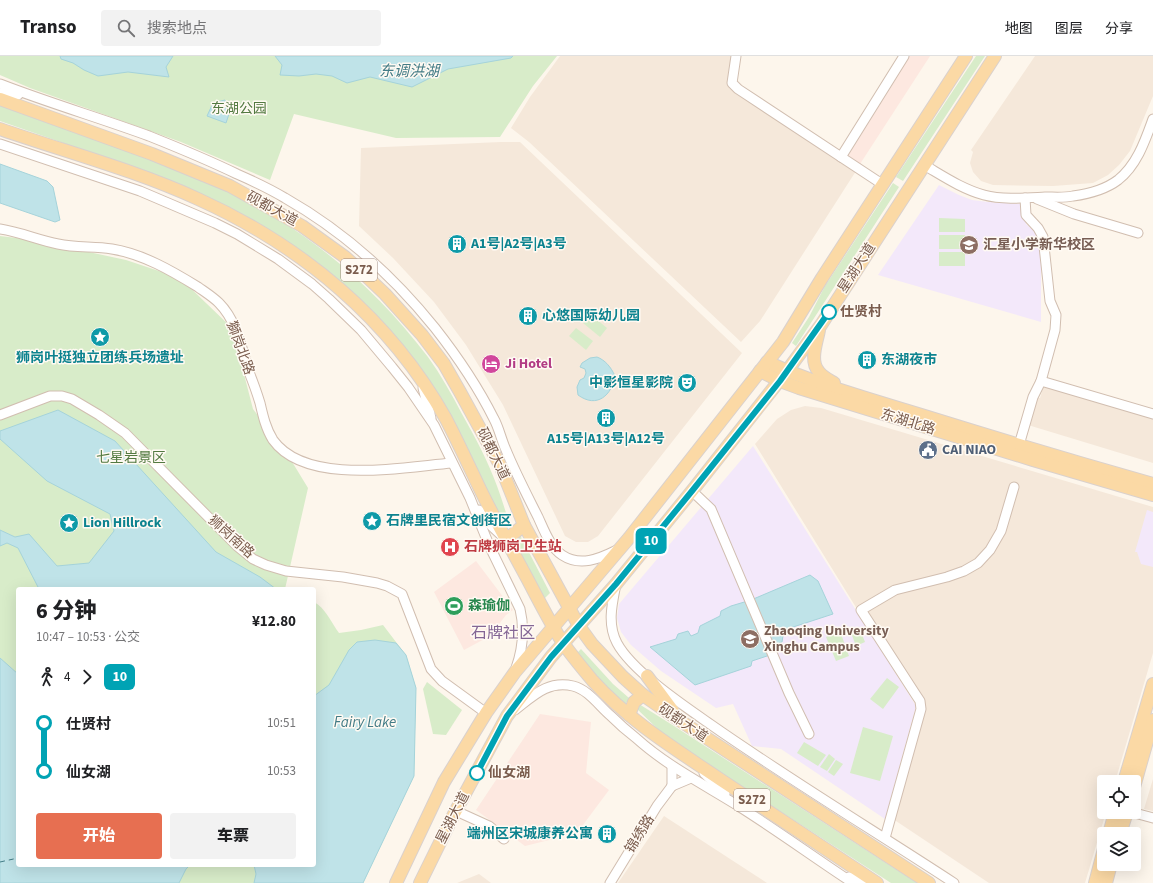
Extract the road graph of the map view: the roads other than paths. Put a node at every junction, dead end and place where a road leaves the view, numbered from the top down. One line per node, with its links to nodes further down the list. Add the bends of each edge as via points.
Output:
1 (736, 56): 12 (street, via 732,83 738,90)
2 (904, 56): 12 (street)
3 (966, 56): 14 (main road, 星湖大道)
4 (995, 56): 13 (main road, 星湖大道)
5 (0, 84): 7 (street)
6 (0, 93): 7 (street)
7 (31, 96): 30 (street, via 206,159 284,197 322,221 395,283 434,327 476,389 494,420)
8 (0, 99): 37 (main road, 砚都大道 / S272, via 224,183 302,226 345,257 394,304 444,364 486,437)
9 (1153, 120): 15 (street, via 1134,162 1118,179 1100,190)
10 (0, 129): 24 (main road, 砚都大道 / S272, via 172,188 223,211 272,238 318,270 359,307 401,352)
11 (0, 144): 28 (street, via 107,179 190,211 237,234 278,259 324,294 361,330 408,387)
12 (841, 157): 14 (street)
13 (924, 165): 16 (street, via 960,186 985,195); 20 (main road, 星湖大道)
14 (882, 184): 21 (main road, 星湖大道, via 783,342)
15 (1072, 196): 16 (street); 17 (street)
16 (1028, 198): 17 (street); 23 (street, via 1026,215 1043,237 1050,301 1056,315 1055,330)
17 (1074, 214): 19 (street)
18 (0, 229): 31 (street, 獅岗北路, via 45,241 114,250 140,257 182,277 218,302 226,311 237,333 264,420 273,439 292,457 323,468 347,470)
19 (1138, 233)
20 (820, 325): 22 (main road, 星湖大道); 25 (main road, via 814,354 815,366)
21 (764, 366): 22 (main road, 东湖北路); 39 (main road, 星湖大道)
22 (783, 376): 25 (main road, 东湖北路); 34 (main road, 星湖大道)
23 (1041, 381): 26 (street); 29 (street, via 1033,398)
24 (422, 382): 28 (street); 40 (main road, 砚都大道 / S272, via 444,417)
25 (847, 398): 29 (main road, 东湖北路); 35 (main road, 东湖北路, via 1037,462)
26 (1153, 414)
27 (0, 415): 52 (street, 狮岗南路, via 50,396 72,399 124,433 253,559 286,571 377,583 402,594 431,669 442,681)
28 (434, 425): 31 (street)
29 (1019, 445): 32 (main road, 东湖北路)
30 (506, 450): 37 (street); 42 (street, via 557,551 572,560 582,562)
31 (452, 463): 36 (street)
32 (1153, 484)
33 (1014, 487): 70 (street, via 1001,531 990,550 978,563 947,577 895,590 861,610 920,701 921,709)
34 (692, 491): 41 (main road, 星湖大道); 57 (street, via 711,509)
35 (1153, 495)
36 (470, 498): 40 (street, via 485,520); 48 (street, via 488,545 520,609 523,639)
37 (518, 508): 38 (main road, 砚都大道 / S272)
38 (524, 525): 40 (main road); 44 (main road, 砚都大道 / S272)
39 (629, 538): 41 (main road, via 636,547); 42 (main road, 星湖大道)
40 (506, 540): 45 (main road, 砚都大道 / S272)
41 (646, 548): 43 (main road, 星湖大道)
42 (618, 550): 44 (main road, 星湖大道)
43 (616, 584): 46 (main road, 星湖大道); 49 (street, 砚都大道, via 611,625 617,644)
44 (569, 607): 45 (main road, 星湖大道); 46 (main road, 砚都大道 / S272)
45 (553, 626): 47 (main road, 砚都大道 / S272); 48 (main road, 星湖大道)
46 (579, 626): 47 (main road, 星湖大道); 51 (main road, 砚都大道 / S272, via 605,659)
47 (563, 643): 53 (main road, 砚都大道 / S272, via 593,681); 54 (main road, 星湖大道)
48 (516, 672): 52 (main road, 星湖大道)
49 (647, 676): 55 (main road); 59 (street, 砚都大道, via 681,704)
50 (1153, 684): 62 (main road)
51 (643, 695): 53 (main road, via 634,702); 55 (main road, 砚都大道 / S272)
52 (489, 709): 54 (main road, via 500,704); 76 (main road, 星湖大道, via 444,782)
53 (629, 715): 60 (main road, 砚都大道 / S272)
54 (507, 716): 61 (street, via 544,688 558,684 575,686 592,697 609,716); 67 (main road, 星湖大道)
55 (679, 720): 58 (main road, 砚都大道 / S272)
56 (1153, 720): 63 (main road)
57 (809, 734)
58 (712, 742): 59 (street); 81 (main road, 砚都大道 / S272)
59 (758, 758): 70 (street, 砚都大道)
60 (694, 762): 66 (street); 80 (main road, 砚都大道 / S272)
61 (672, 766): 64 (street); 65 (street)
62 (1126, 775)
63 (1137, 775)
64 (691, 778): 65 (street); 66 (street)
65 (672, 786): 77 (street, 锦绣路)
66 (740, 807): 74 (street)
67 (456, 811): 71 (street, via 489,826); 75 (main road, 星湖大道)
68 (1141, 815): 69 (street)
69 (1153, 818)
70 (885, 838): 82 (street, 砚都大道)
71 (504, 839)
72 (1098, 871): 83 (main road)
73 (1109, 871): 84 (main road)
74 (837, 872): 78 (street); 79 (street)
75 (425, 881)
76 (396, 883)
77 (610, 883)
78 (854, 883)
79 (863, 883)
80 (877, 883)
81 (930, 883)
82 (954, 883)
83 (1095, 883)
84 (1106, 883)

